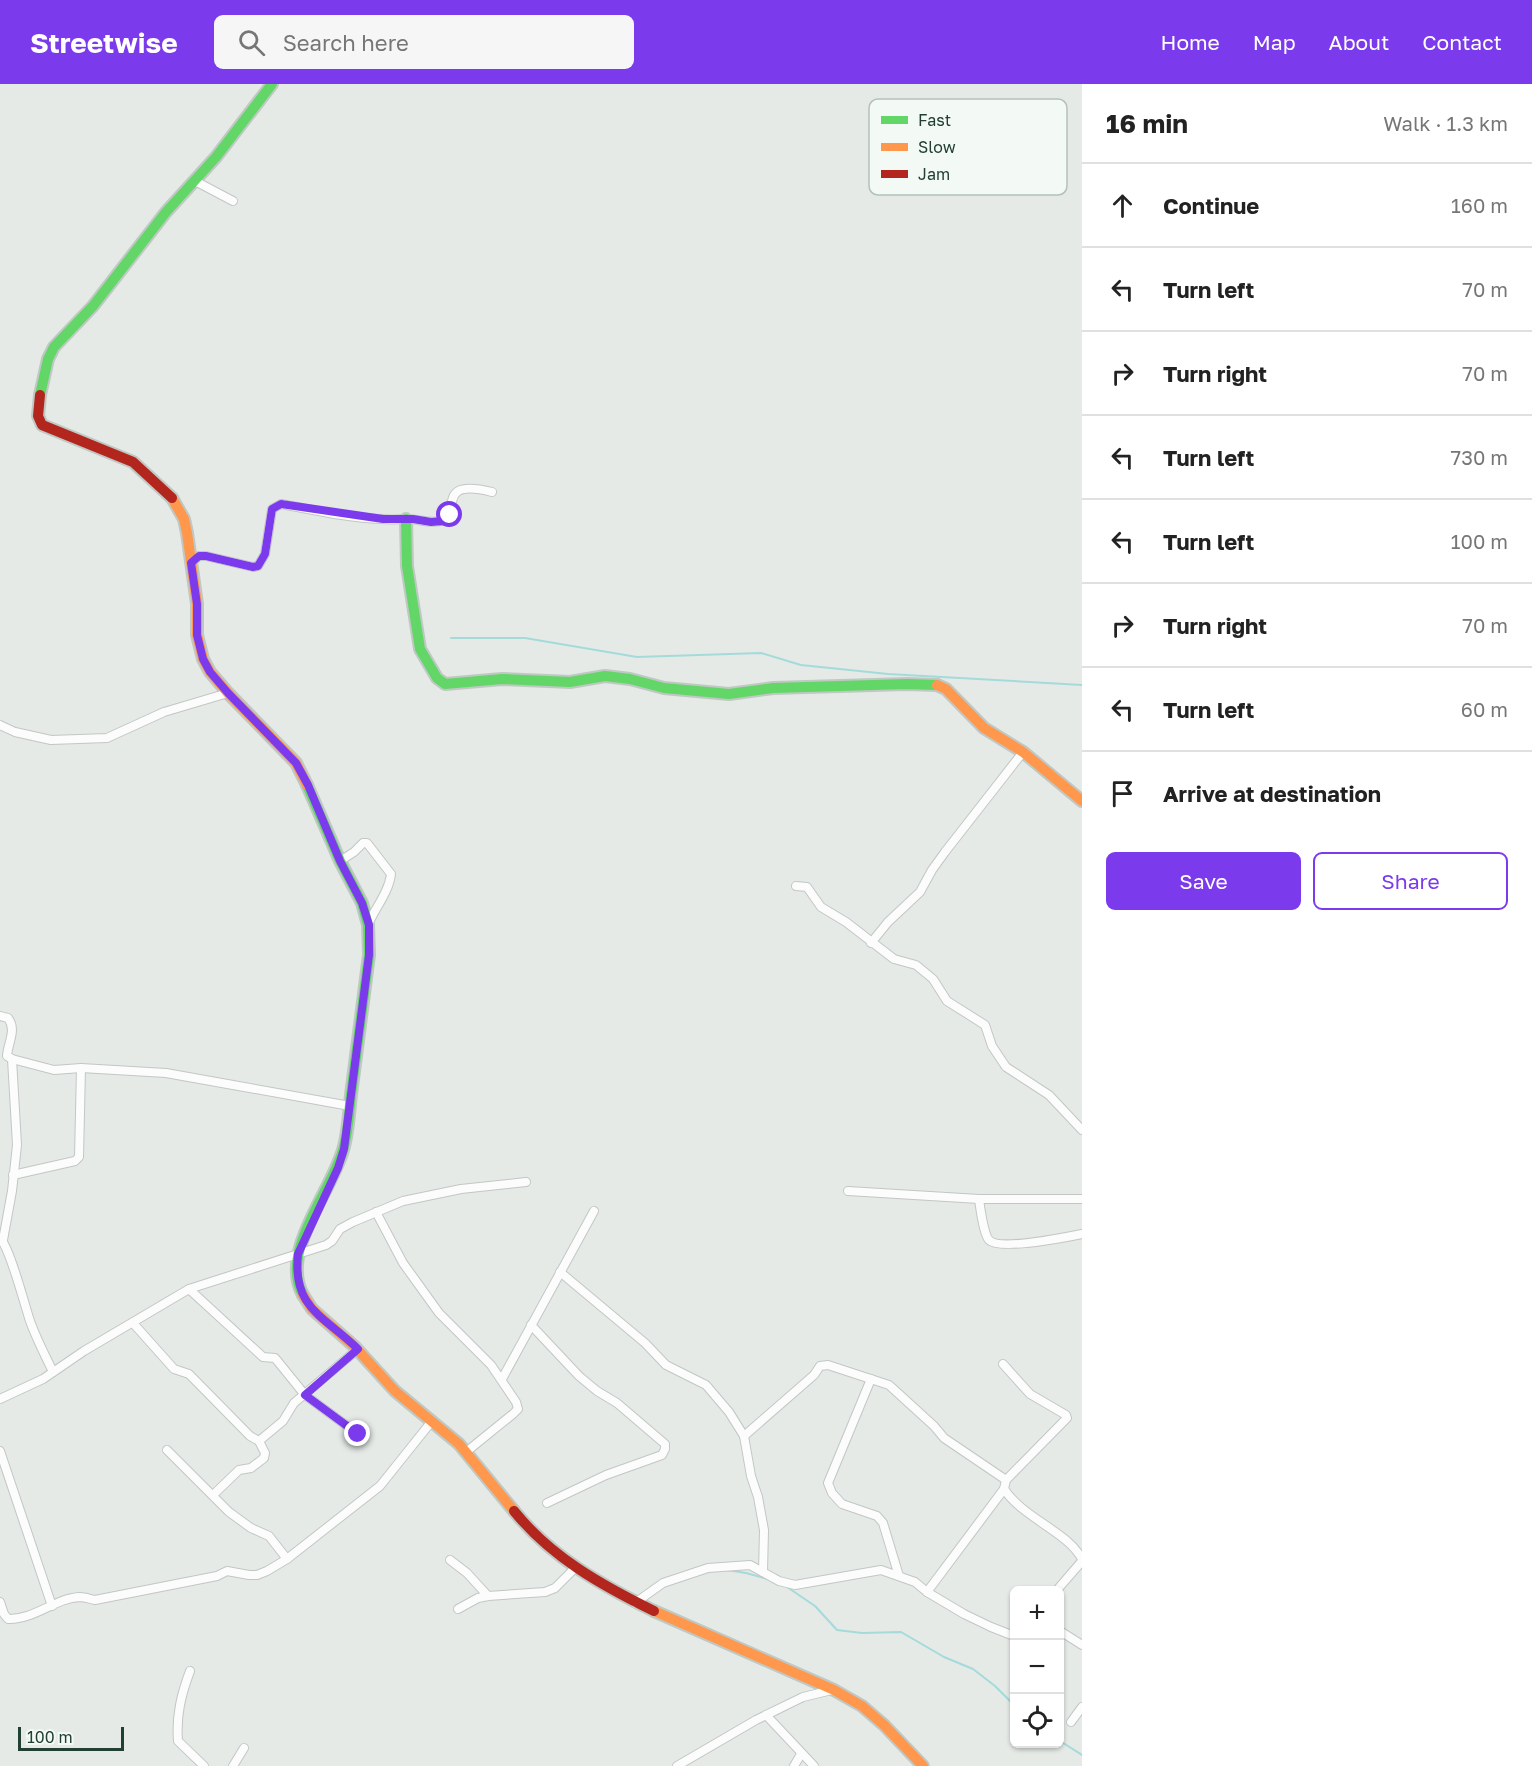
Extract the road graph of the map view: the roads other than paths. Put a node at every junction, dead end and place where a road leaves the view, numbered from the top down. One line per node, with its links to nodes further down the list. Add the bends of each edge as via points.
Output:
1 (272, 84): 2 (street)
2 (195, 181): 3 (street); 6 (street, via 93,306 54,347 38,409 42,425 133,462 170,494 184,519)
3 (233, 201)
4 (492, 492): 5 (street, via 466,487 457,491 450,515 444,521)
5 (406, 519): 6 (street, via 357,517 281,504 272,509 265,554 258,566 206,556); 9 (street, via 407,566 420,649 437,678 445,684 502,679 570,682 605,676 664,688 729,694 773,688 937,685 946,689 984,728)
6 (191, 563): 7 (street, via 203,659)
7 (228, 693): 8 (street, via 164,712 107,738 51,740); 11 (street, via 296,763)
8 (0, 725)
9 (1023, 752): 10 (street); 14 (street, via 945,852 920,892)
10 (1082, 801)
11 (340, 861): 13 (street); 13 (street, via 367,843 391,874)
12 (796, 886): 14 (street, via 807,887 821,907)
13 (369, 925): 18 (street, via 369,955)
14 (871, 943): 19 (street, via 933,978 947,1001 985,1025 992,1046 1006,1067 1049,1095)
15 (0, 1016): 16 (street, via 12,1023 7,1056)
16 (12, 1059): 17 (street, via 54,1070); 20 (street)
17 (81, 1068): 18 (street, via 166,1073); 20 (street, via 79,1157)
18 (350, 1106): 29 (street, via 338,1168)
19 (1082, 1130)
20 (14, 1175): 28 (street)
21 (526, 1182): 26 (street, via 461,1189 404,1201)
22 (848, 1191): 23 (street)
23 (979, 1199): 24 (street); 27 (street, via 986,1235 993,1243)
24 (1082, 1199)
25 (594, 1211): 30 (street)
26 (376, 1212): 29 (street, via 340,1229 326,1245); 37 (street, via 404,1263 439,1313)
27 (1082, 1234)
28 (2, 1239): 36 (street, via 31,1324)
29 (298, 1254): 31 (street); 34 (street, via 297,1280 304,1298)
30 (560, 1272): 33 (street); 43 (street, via 666,1365 706,1385)
31 (189, 1289): 32 (street); 39 (street, via 263,1357 275,1358)
32 (133, 1323): 36 (street); 44 (street, via 174,1369 189,1374)
33 (531, 1325): 37 (street); 50 (street, via 579,1376 665,1444 662,1455 606,1475)
34 (358, 1349): 39 (street); 41 (street, via 396,1392)
35 (1003, 1364): 48 (street, via 1030,1394 1067,1418)
36 (53, 1372): 40 (street)
37 (502, 1378): 47 (street, via 518,1409)
38 (871, 1379): 43 (street, via 820,1366); 48 (street, via 889,1385 944,1438); 56 (street, via 828,1483 842,1504 877,1516 883,1523)
39 (305, 1395): 42 (street); 44 (street)
40 (0, 1399)
41 (432, 1421): 47 (street); 51 (street, via 380,1486)
42 (358, 1434)
43 (744, 1436): 55 (street, via 764,1530)
44 (259, 1441): 49 (street, via 264,1458 251,1468 239,1470)
45 (167, 1450): 49 (street)
46 (0, 1451): 62 (street)
47 (466, 1452): 54 (street, via 516,1517)
48 (1005, 1485): 53 (street, via 1019,1508 1062,1538); 58 (street)
49 (213, 1495): 51 (street, via 229,1512 269,1536)
50 (547, 1503)
51 (287, 1559): 62 (street, via 257,1575 227,1571)
52 (450, 1560): 59 (street)
53 (1082, 1560): 57 (street)
54 (574, 1568): 59 (street, via 555,1588 544,1592); 61 (street)
55 (763, 1572): 56 (street, via 795,1585 881,1570); 61 (street, via 750,1565 708,1568 663,1583)
56 (899, 1576): 58 (street)
57 (1060, 1586)
58 (927, 1592): 64 (street)
59 (488, 1596): 63 (street)
60 (0, 1602): 62 (street, via 4,1614 15,1619)
61 (635, 1603): 68 (street)
62 (52, 1606)
63 (458, 1609)
64 (1010, 1634)
65 (1064, 1634): 66 (street)
66 (1082, 1645)
67 (190, 1671): 74 (street, via 180,1700 178,1742)
68 (834, 1690): 70 (street, via 803,1697); 79 (street, via 869,1712)
69 (1082, 1707): 71 (street)
70 (766, 1715): 73 (street); 76 (street)
71 (1071, 1722)
72 (244, 1748): 75 (street)
73 (801, 1754): 77 (street); 78 (street)
74 (204, 1766)
75 (233, 1766)
76 (677, 1766)
77 (794, 1766)
78 (814, 1766)
79 (923, 1766)

